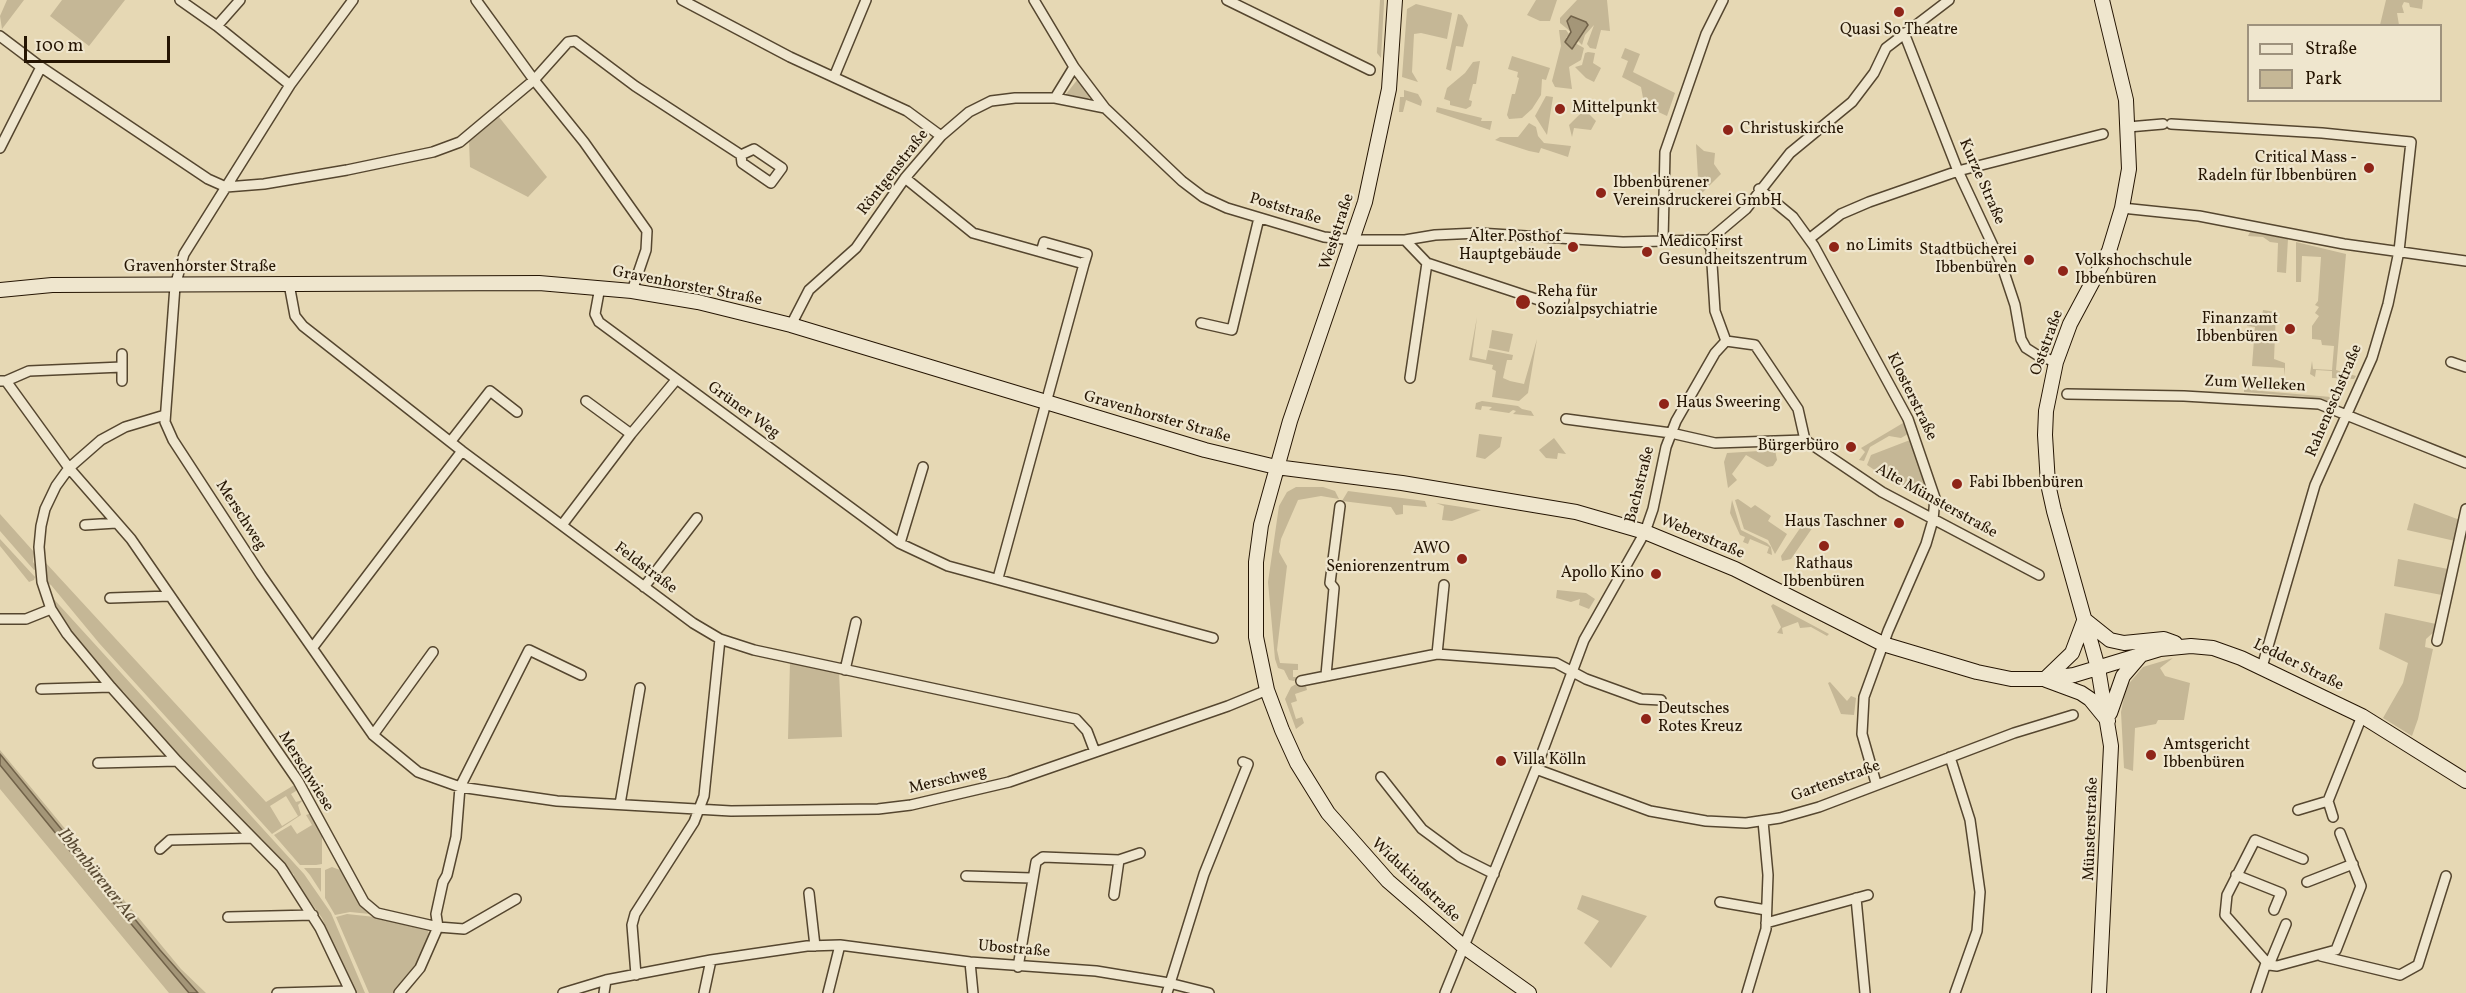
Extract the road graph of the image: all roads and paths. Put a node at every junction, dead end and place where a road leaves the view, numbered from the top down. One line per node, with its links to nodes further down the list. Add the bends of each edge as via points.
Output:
1 (180, 0): 13 (street)
2 (240, 0): 13 (street)
3 (353, 0): 21 (street, Merschweg)
4 (476, 0): 20 (street)
5 (682, 0): 19 (street)
6 (866, 0): 19 (street)
7 (1034, 0): 17 (street, Poststraße)
8 (1227, 0): 18 (street)
9 (1395, 0): 36 (main road, Weststraße, via 1384,122)
10 (1723, 0): 38 (street, via 1706,34 1665,152)
11 (1949, 0): 14 (street)
12 (2102, 0): 24 (main road, Oststraße, via 2122,78)
13 (217, 26): 21 (street)
14 (1904, 33): 29 (street, Kurze Straße); 32 (street, via 1886,48 1852,102 1790,153)
15 (0, 36): 16 (street)
16 (41, 67): 27 (street); 31 (street, via 208,179)
17 (1074, 67): 22 (street); 23 (street, Poststraße)
18 (1370, 70)
19 (834, 77): 26 (street, via 907,111)
20 (534, 80): 28 (street, via 568,42 581,43 635,86); 31 (street, via 460,142 433,152 347,170); 47 (street, via 647,231 646,250)
21 (290, 85): 31 (street, Merschweg)
22 (1055, 98): 23 (street, Röntgenstraße); 26 (street, Röntgenstraße, via 992,101 969,112)
23 (1105, 108): 34 (street, Poststraße, via 1203,197)
24 (2128, 127): 33 (main road, Oststraße, via 2129,169); 40 (street, Raheneschstraße, via 2167,124 2411,142)
25 (2103, 134): 29 (street)
26 (941, 136): 30 (street, Röntgenstraße)
27 (0, 148)
28 (741, 155)
29 (1958, 171): 35 (street, via 1841,214); 53 (street, Kurze Straße, via 2004,270 2021,339 2026,348)
30 (905, 178): 50 (street, Röntgenstraße, via 856,248 808,290); 63 (street, via 972,233 1084,264)
31 (226, 187): 44 (street, Merschweg, via 184,254)
32 (1759, 189): 35 (street, Klosterstraße, via 1793,217); 39 (street, via 1746,209)
33 (2122, 208): 40 (street, via 2199,216 2344,244); 53 (main road, Oststraße, via 2109,251 2070,324)
34 (1259, 218): 36 (street, Poststraße, via 1324,237); 49 (street, via 1232,330)
35 (1809, 239): 80 (street, Klosterstraße, via 1915,435 1935,498)
36 (1354, 240): 37 (street, Poststraße); 75 (main road, Weststraße)
37 (1405, 240): 38 (street, Poststraße, via 1435,234); 42 (street)
38 (1663, 241): 39 (street, Poststraße)
39 (1709, 244): 51 (street, via 1715,311)
40 (2399, 250): 41 (street); 66 (street, Raheneschstraße, via 2372,358)
41 (2466, 261)
42 (1427, 263): 48 (street, via 1545,302); 57 (street)
43 (289, 284): 44 (main road, Gravenhorster Straße); 45 (main road, Gravenhorster Straße, via 482,282); 71 (street, Feldstraße, via 295,316 303,326)
44 (175, 286): 46 (main road, Gravenhorster Straße, via 52,285); 65 (street, Merschweg)
45 (600, 287): 47 (main road, Gravenhorster Straße); 58 (street, Grüner Weg, via 595,314 599,322)
46 (0, 290)
47 (632, 291): 50 (main road, Gravenhorster Straße, via 698,302)
48 (1564, 300)
49 (1201, 323)
50 (791, 325): 63 (main road, Gravenhorster Straße)
51 (1726, 341): 68 (street, Bachstraße); 70 (street, via 1755,345 1798,409)
52 (122, 354): 55 (street)
53 (2056, 362): 94 (main road, Oststraße, via 2046,411 2048,484)
54 (2451, 362): 56 (street)
55 (122, 367): 59 (street, via 29,371); 60 (street)
56 (2466, 367)
57 (1410, 378)
58 (676, 380): 69 (street); 85 (street, Grüner Weg)
59 (3, 381): 76 (street, Merschwiese)
60 (122, 381)
61 (2067, 394): 66 (street, Zum Welleken, via 2300,401)
62 (586, 400): 69 (street)
63 (1045, 402): 75 (main road, Gravenhorster Straße); 87 (street)
64 (517, 412): 71 (street, via 490,391)
65 (165, 415): 76 (street, via 125,427 101,440); 101 (street, Merschweg, via 172,441)
66 (2347, 415): 73 (street, Zum Welleken); 105 (street, Raheneschstraße, via 2315,485)
67 (1566, 419): 68 (street)
68 (1671, 433): 70 (street, via 1715,443); 84 (street, Bachstraße)
69 (631, 434): 83 (street)
70 (1805, 440): 80 (street, Alte Münsterstraße, via 1881,492)
71 (451, 441): 72 (street, Feldstraße)
72 (462, 451): 83 (street, Feldstraße); 101 (street)
73 (2466, 463)
74 (923, 467): 85 (street)
75 (1276, 467): 84 (main road, Weberstraße, via 1510,501 1576,513); 116 (main road, Widukindstraße, via 1261,525 1255,595 1256,638)
76 (69, 468): 81 (street, Merschwiese); 92 (street, via 56,486 41,526 41,572)
77 (1340, 506): 110 (street, via 1330,583 1334,588)
78 (2466, 509): 98 (street)
79 (697, 518): 89 (street)
80 (1933, 520): 86 (street, Alte Münsterstraße); 99 (street, Klosterstraße)
81 (116, 523): 82 (street); 90 (street, Merschwiese)
82 (85, 525)
83 (562, 525): 89 (street, Feldstraße)
84 (1645, 532): 99 (main road, Weberstraße, via 1735,569); 108 (street, Bachstraße, via 1584,640)
85 (900, 543): 87 (street, Grüner Weg, via 948,566)
86 (2039, 575)
87 (998, 578): 96 (street, Grüner Weg)
88 (1444, 585): 104 (street)
89 (644, 587): 97 (street, Feldstraße)
90 (170, 596): 91 (street); 165 (street, Merschwiese, via 298,781 364,902 377,913)
91 (110, 598)
92 (51, 609): 93 (street, via 26,619); 113 (street)
93 (0, 619)
94 (2085, 620): 100 (main road, via 2110,640 2124,643 2164,639); 106 (main road, Oststraße); 111 (main road, via 2072,653)
95 (856, 622): 107 (street)
96 (1213, 638)
97 (720, 639): 107 (street, Feldstraße); 136 (street)
98 (2437, 641)
99 (1883, 644): 111 (main road, Weberstraße, via 1977,672 2011,679); 132 (street, Klosterstraße, via 1867,684 1861,715 1866,753)
100 (2182, 646): 103 (main road, Ledder Straße); 105 (main road, Ledder Straße, via 2219,650)
101 (313, 647): 123 (street, Merschweg)
102 (433, 651): 123 (street)
103 (2142, 653): 106 (main road, Ledder Straße); 121 (main road, via 2118,685)
104 (1437, 654): 108 (street, via 1556,663); 110 (street)
105 (2262, 667): 120 (main road, Ledder Straße)
106 (2098, 668): 111 (main road, Weberstraße); 121 (main road, Münsterstraße)
107 (845, 670): 124 (street, Feldstraße, via 1076,719 1087,731)
108 (1573, 671): 117 (street, via 1641,699); 129 (street, Bachstraße)
109 (581, 675): 133 (street, via 529,650)
110 (1326, 675): 112 (street)
111 (2044, 679): 121 (main road, via 2081,693)
112 (1301, 681)
113 (111, 687): 115 (street); 126 (street)
114 (640, 688): 135 (street)
115 (41, 689)
116 (1267, 690): 124 (street, Merschweg); 168 (main road, Widukindstraße, via 1293,754 1328,813 1388,881)
117 (1661, 700)
118 (2038, 714): 122 (street)
119 (2073, 715): 122 (street, Gartenstraße)
120 (2362, 716): 131 (main road, Ledder Straße); 134 (street)
121 (2109, 722): 192 (main road, Münsterstraße, via 2110,808)
122 (2040, 724): 125 (street, Gartenstraße)
123 (373, 735): 133 (street, Merschweg, via 418,772)
124 (1095, 752): 136 (street, Merschweg, via 1009,782 911,805 878,809)
125 (1950, 757): 132 (street, Gartenstraße); 191 (street, via 1970,820 1980,892 1977,931)
126 (177, 761): 128 (street); 141 (street)
127 (1243, 762): 176 (street, via 1248,764 1204,874)
128 (98, 764)
129 (1536, 769): 139 (street, Gartenstraße, via 1674,817 1727,823); 147 (street, Bachstraße)
130 (1381, 777): 147 (street, via 1422,829 1460,858)
131 (2466, 781)
132 (1876, 783): 139 (street, Gartenstraße, via 1820,807)
133 (460, 787): 135 (street, Merschweg, via 524,798); 165 (street, via 456,837 436,914)
134 (2328, 801): 137 (street); 138 (street)
135 (620, 804): 136 (street, Merschweg)
136 (700, 809): 174 (street, via 635,914 632,925)
137 (2298, 810)
138 (2333, 817)
139 (1763, 821): 159 (street)
140 (2340, 833): 146 (street)
141 (252, 838): 142 (street, via 170,840); 161 (street, via 281,867)
142 (160, 849)
143 (1140, 853): 145 (street)
144 (2303, 859): 148 (street, via 2255,840)
145 (1119, 860): 151 (street, via 1043,857 1036,862); 154 (street)
146 (2353, 864): 152 (street); 169 (street, via 2361,886 2336,950)
147 (1494, 874): 168 (street, Bachstraße)
148 (2236, 875): 160 (street, via 2281,893); 172 (street, via 2227,895 2225,915)
149 (966, 876): 151 (street)
150 (2446, 876): 169 (street, via 2418,965 2400,975)
151 (1031, 878): 173 (street)
152 (2307, 882)
153 (809, 893): 167 (street)
154 (1114, 895)
155 (1868, 895): 156 (street)
156 (1856, 898): 163 (street); 190 (street)
157 (516, 899): 165 (street, Merschwiese, via 471,927)
158 (1720, 902): 159 (street)
159 (1767, 910): 163 (street)
160 (2274, 910)
161 (313, 915): 162 (street); 177 (street)
162 (228, 917)
163 (1766, 923): 189 (street)
164 (2286, 924): 172 (street)
165 (438, 927): 179 (street, via 420,968)
166 (840, 945): 167 (street, Ubostraße); 171 (street, Ubostraße); 183 (street)
167 (814, 946): 170 (street, Ubostraße)
168 (1463, 946): 187 (street, Bachstraße); 188 (main road, Widukindstraße)
169 (2319, 955): 172 (street, via 2277,966)
170 (711, 960): 174 (street, Ubostraße); 182 (street)
171 (970, 962): 173 (street, Ubostraße); 184 (street)
172 (2267, 964): 193 (street)
173 (1018, 967): 176 (street, Ubostraße, via 1096,971)
174 (636, 975): 175 (street, Ubostraße)
175 (606, 980): 180 (street, Ubostraße); 181 (street)
176 (1170, 983): 185 (street); 186 (street, Ubostraße)
177 (350, 992): 178 (street)
178 (277, 993)
179 (399, 993)
180 (563, 993)
181 (604, 993)
182 (704, 993)
183 (828, 993)
184 (973, 993)
185 (1167, 993)
186 (1209, 993)
187 (1445, 993)
188 (1529, 993)
189 (1747, 993)
190 (1865, 993)
191 (1955, 993)
192 (2100, 993)
193 (2256, 993)

